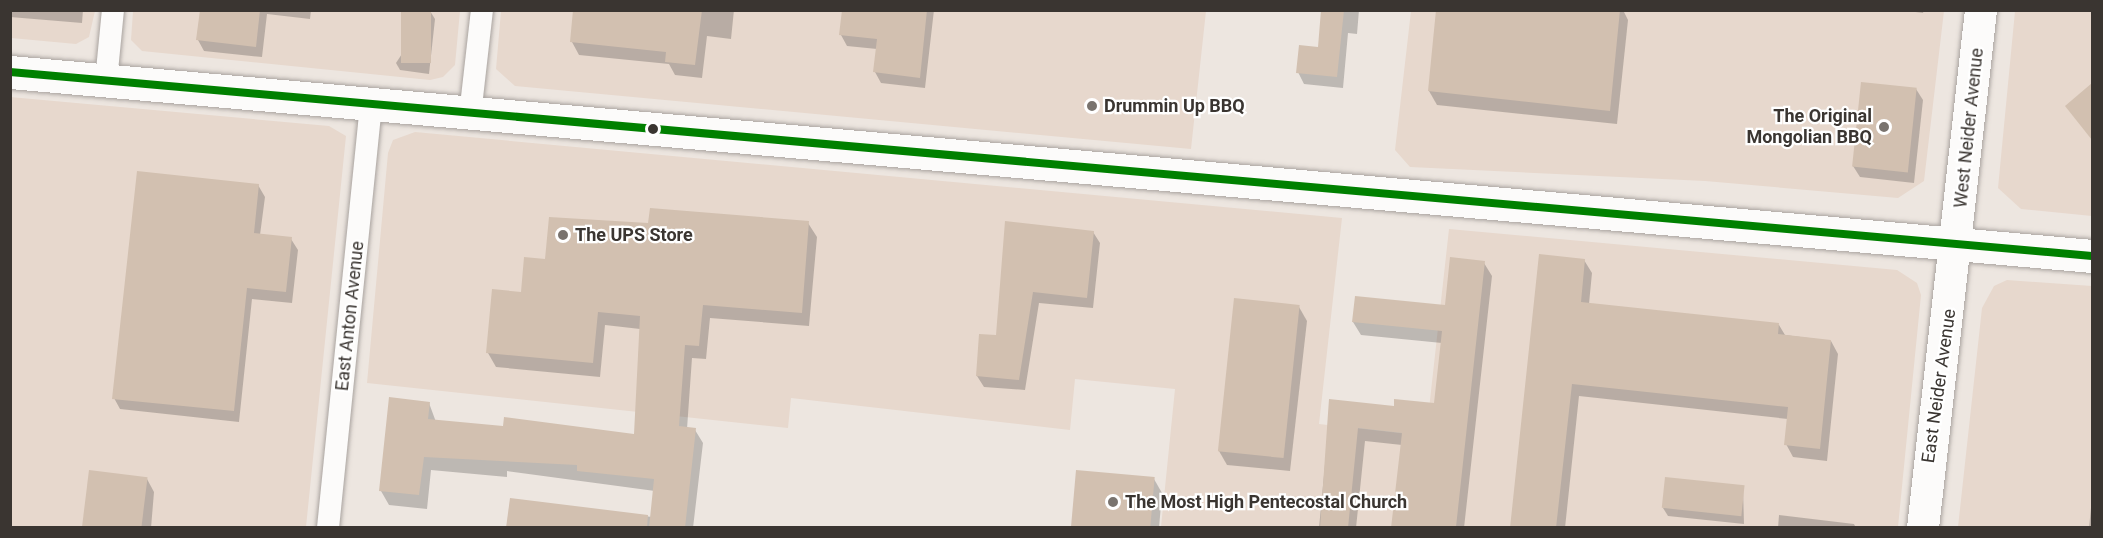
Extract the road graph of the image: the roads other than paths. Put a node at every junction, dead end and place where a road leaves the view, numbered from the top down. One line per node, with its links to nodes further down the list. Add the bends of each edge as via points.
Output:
1 (114, 10): 5 (street)
2 (482, 10): 7 (street)
3 (1981, 10): 8 (main road, West Neider Avenue)
4 (10, 72): 5 (main road)
5 (106, 81): 6 (main road)
6 (371, 104): 7 (main road); 10 (street, East Anton Avenue)
7 (470, 115): 8 (main road)
8 (1958, 245): 9 (main road); 11 (main road, East Neider Avenue)
9 (2092, 256)
10 (328, 528)
11 (1923, 528)

